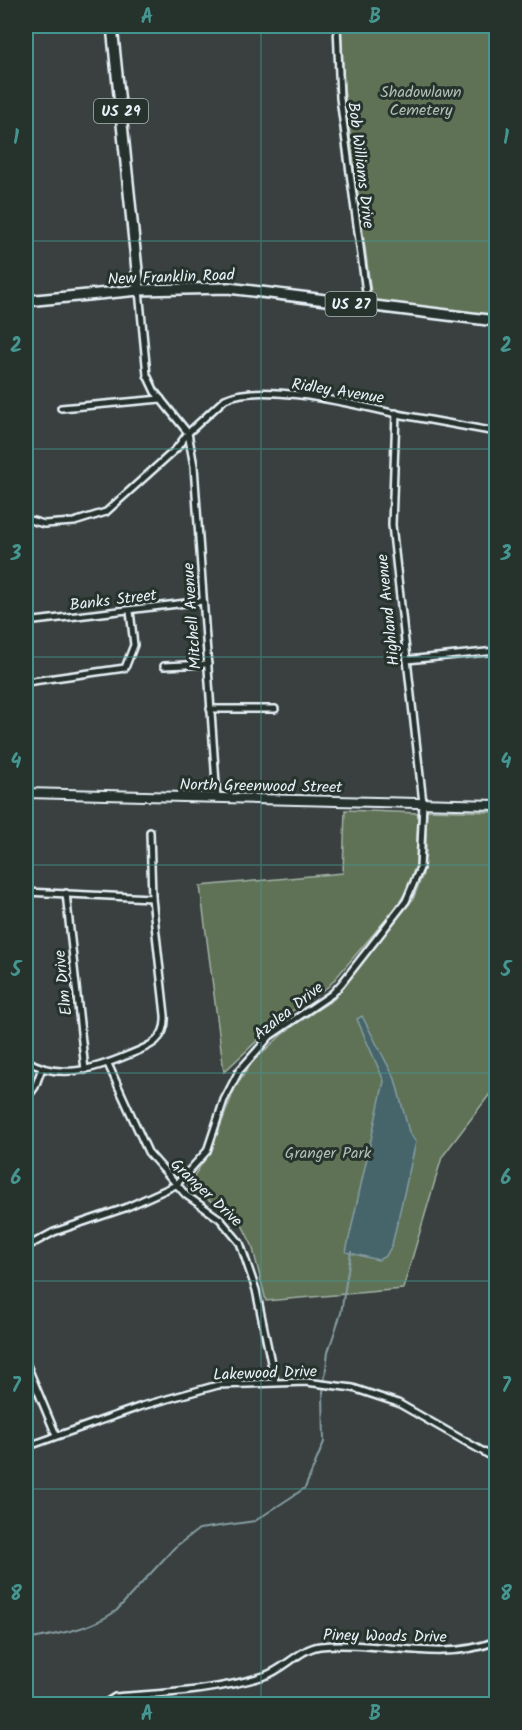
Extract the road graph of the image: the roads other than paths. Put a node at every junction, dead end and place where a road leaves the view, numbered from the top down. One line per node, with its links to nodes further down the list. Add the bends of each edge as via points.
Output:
1 (112, 26): 3 (main road, US 29)
2 (337, 26): 5 (street, Bob Williams Drive, via 340,98)
3 (138, 290): 4 (main road, New Franklin Road / US 27); 5 (main road, New Franklin Road / US 27, via 253,290); 7 (street, via 144,367)
4 (26, 301)
5 (368, 307): 6 (main road, New Franklin Road / US 27)
6 (496, 321)
7 (161, 399): 8 (street); 11 (street)
8 (61, 408)
9 (396, 413): 10 (street, Ridley Avenue); 11 (street, Ridley Avenue, via 303,397 243,393 225,399); 17 (street, Highland Avenue, via 392,525)
10 (496, 432)
11 (188, 433): 12 (street, Ridley Avenue, via 176,449 106,512 74,522 44,524); 13 (street, Mitchell Avenue, via 195,476)
12 (26, 519)
13 (203, 601): 14 (street, Banks Street); 18 (street, Mitchell Avenue)
14 (130, 610): 15 (street, Banks Street); 20 (street, via 134,645 125,668)
15 (26, 622)
16 (496, 651): 17 (street)
17 (407, 660): 25 (street, Highland Avenue)
18 (208, 664): 19 (street); 21 (street, Mitchell Avenue)
19 (164, 666)
20 (26, 682)
21 (210, 709): 22 (street); 24 (street, Mitchell Avenue)
22 (275, 709)
23 (26, 794): 24 (main road, North Greenwood Street)
24 (217, 798): 25 (main road, North Greenwood Street)
25 (423, 803): 26 (main road, North Greenwood Street); 36 (street, Azalea Drive, via 420,868 406,901 332,994 270,1036 238,1071 207,1151)
26 (496, 805)
27 (150, 832): 30 (street)
28 (26, 892): 29 (street)
29 (66, 893): 30 (street); 34 (street, Elm Drive)
30 (152, 898): 32 (street, via 164,1029 151,1046)
31 (26, 1060): 33 (street)
32 (108, 1064): 34 (street); 36 (street, Granger Drive, via 137,1133)
33 (42, 1068): 34 (street); 35 (street)
34 (85, 1070)
35 (26, 1099)
36 (176, 1185): 37 (street, Azalea Drive); 41 (street, Granger Drive, via 220,1219 240,1243 254,1281)
37 (26, 1247)
38 (496, 1305): 39 (street)
39 (496, 1321)
40 (26, 1363): 42 (street)
41 (274, 1382): 42 (street, Lakewood Drive, via 218,1385 188,1392); 44 (street, Lakewood Drive, via 334,1384 398,1403)
42 (56, 1435): 43 (street, Lakewood Drive)
43 (26, 1447)
44 (496, 1459)
45 (496, 1641): 46 (street, Piney Woods Drive, via 466,1649 411,1652 317,1646 267,1675 202,1691 115,1697)
46 (104, 1704)

